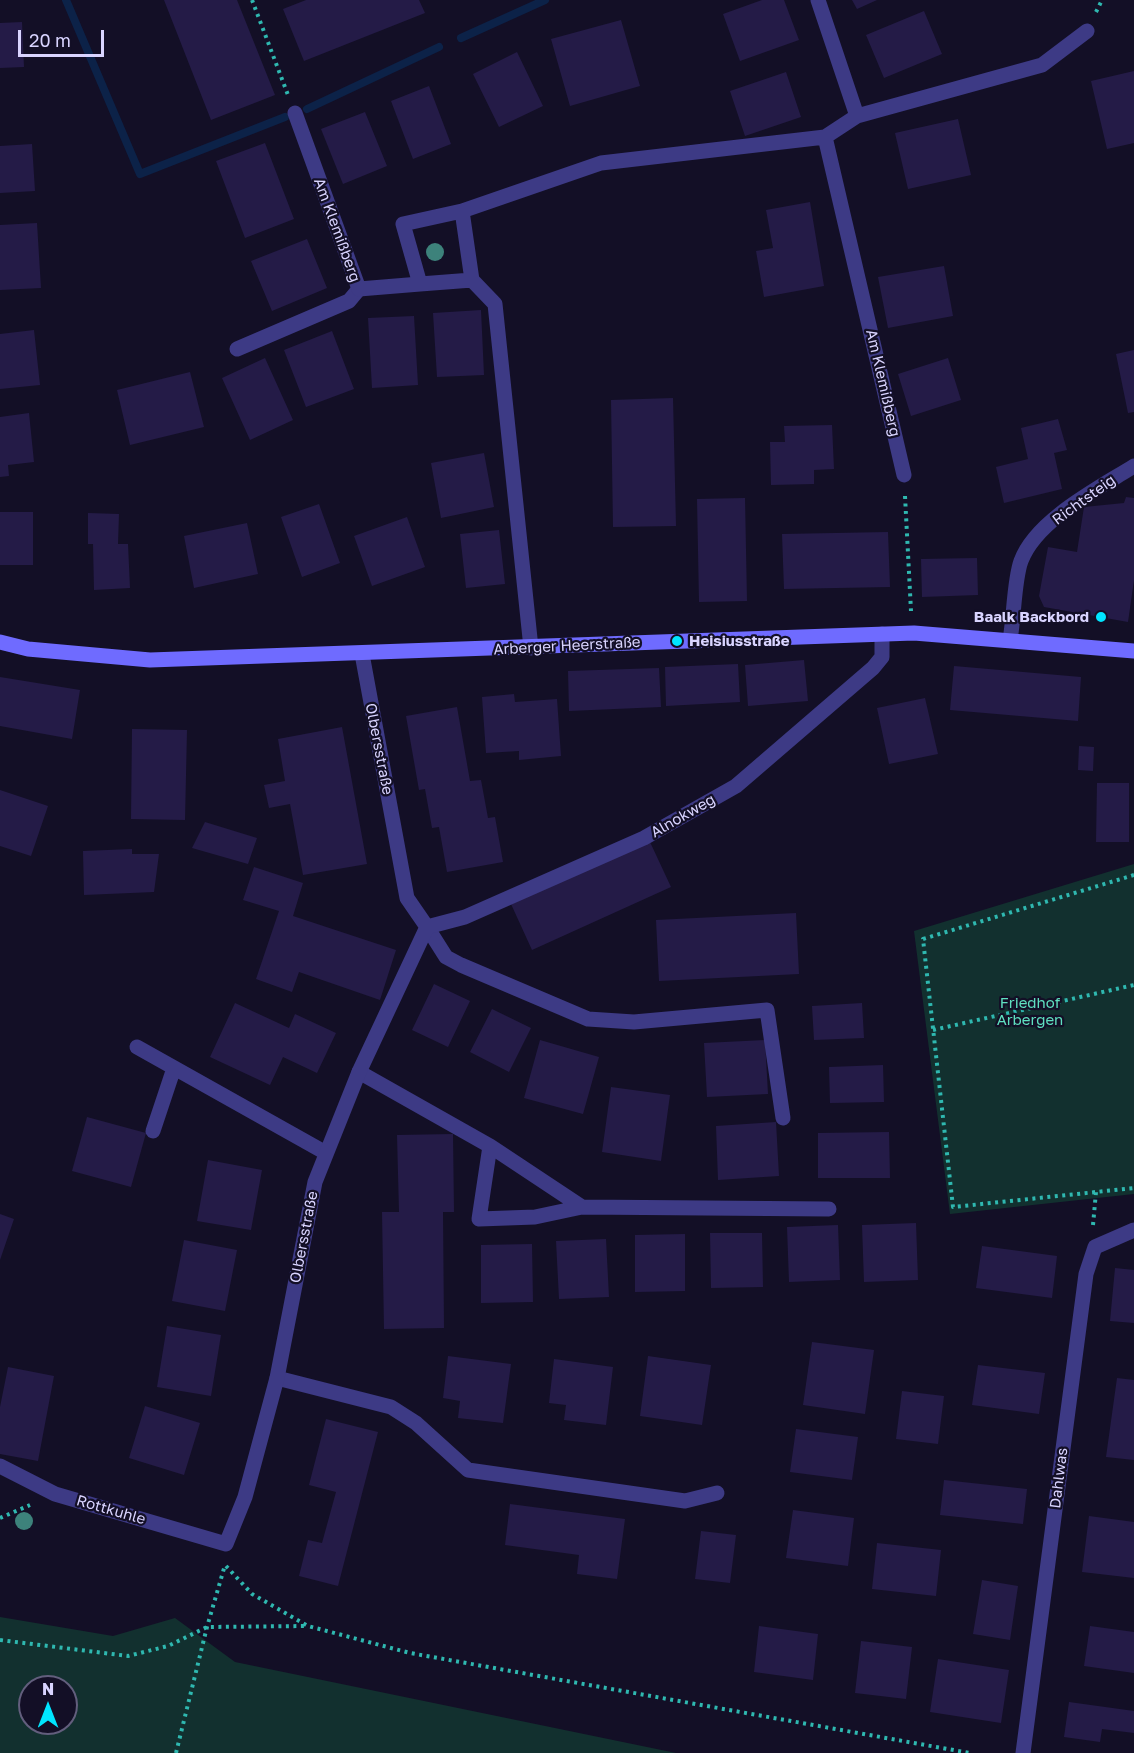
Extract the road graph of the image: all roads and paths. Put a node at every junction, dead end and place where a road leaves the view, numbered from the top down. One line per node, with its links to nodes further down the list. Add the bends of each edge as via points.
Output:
1 (252, 0): 4 (path)
2 (818, 0): 5 (street)
3 (1087, 31): 5 (street, via 1042,65)
4 (295, 113): 10 (street, Am Klemißberg)
5 (857, 116): 6 (street)
6 (825, 136): 7 (street, via 601,163); 13 (street, Am Klemißberg)
7 (462, 211): 8 (street); 9 (street, via 403,224)
8 (472, 280): 9 (street, Am Klemißberg); 18 (street, via 495,304)
9 (420, 284): 10 (street, Am Klemißberg)
10 (358, 289): 11 (street, via 349,301)
11 (237, 349)
12 (1134, 466): 16 (street, Richtsteig, via 1068,508 1033,540 1021,561)
13 (904, 475): 15 (path)
14 (882, 633): 15 (main road, Arberger Heerstraße); 18 (main road, Arberger Heerstraße); 22 (street, Alnokweg, via 882,657 873,668 736,786 644,838 465,917)
15 (914, 633): 16 (main road, Arberger Heerstraße)
16 (1010, 640): 19 (main road, Arberger Heerstraße)
17 (0, 642): 20 (main road, Arberger Heerstraße, via 28,649 150,660)
18 (531, 648): 20 (main road, Arberger Heerstraße)
19 (1134, 651)
20 (362, 654): 22 (street, Olbersstraße, via 407,898)
21 (1134, 875): 24 (path, via 923,939)
22 (427, 927): 27 (street, Olbersstraße); 28 (street, via 446,957 460,965 588,1018 634,1022 767,1010)
23 (1134, 985): 24 (path)
24 (933, 1030): 33 (path, via 953,1207)
25 (137, 1047): 26 (street)
26 (174, 1068): 29 (street); 31 (street)
27 (359, 1072): 30 (street); 31 (street, Olbersstraße)
28 (783, 1118)
29 (153, 1131)
30 (490, 1146): 34 (street); 34 (street, via 479,1219 535,1217)
31 (326, 1153): 38 (street, Olbersstraße, via 315,1182)
32 (1134, 1188): 33 (path)
33 (1096, 1192): 36 (path)
34 (582, 1207): 35 (street)
35 (829, 1209)
36 (1093, 1230)
37 (1134, 1230): 48 (street, Dahlwas, via 1095,1247 1086,1274)
38 (277, 1378): 40 (street, via 391,1407 416,1423 468,1470 685,1501); 41 (street, Olbersstraße, via 245,1497)
39 (0, 1466): 41 (street, Rottkuhle, via 55,1494)
40 (717, 1493)
41 (226, 1544): 42 (path)
42 (225, 1565): 43 (path, via 252,1594); 44 (path)
43 (308, 1626): 44 (path); 47 (path, via 410,1653)
44 (207, 1627): 45 (path, via 168,1646 128,1656); 46 (path)
45 (0, 1640)
46 (176, 1753)
47 (970, 1753)
48 (1023, 1753)

